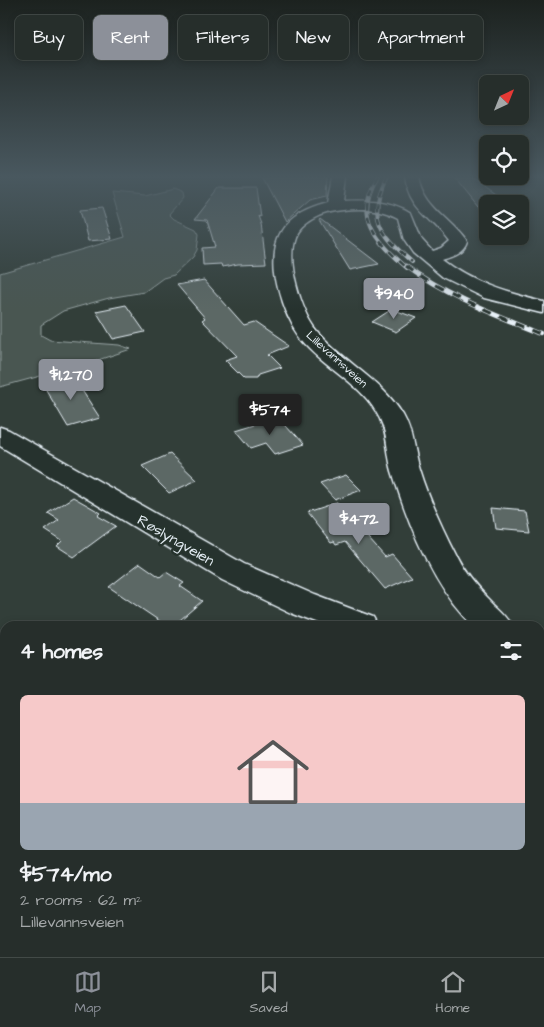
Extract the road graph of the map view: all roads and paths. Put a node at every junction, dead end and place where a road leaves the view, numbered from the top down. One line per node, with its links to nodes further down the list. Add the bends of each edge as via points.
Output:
1 (303, 221): 10 (street, Lillevannsveien, via 286,236 284,255 292,307 299,322 309,336 373,392 390,413 400,439 405,467 440,559 467,598)
2 (407, 221): 4 (street, Lillevannsveien, via 413,240)
3 (437, 221): 4 (street, via 458,244 452,250)
4 (428, 257): 5 (street, via 472,286)
5 (510, 300): 6 (street); 7 (street)
6 (544, 307)
7 (544, 312)
8 (0, 435): 9 (street, Røslyngveien, via 232,572)
9 (348, 621)
10 (491, 621)

